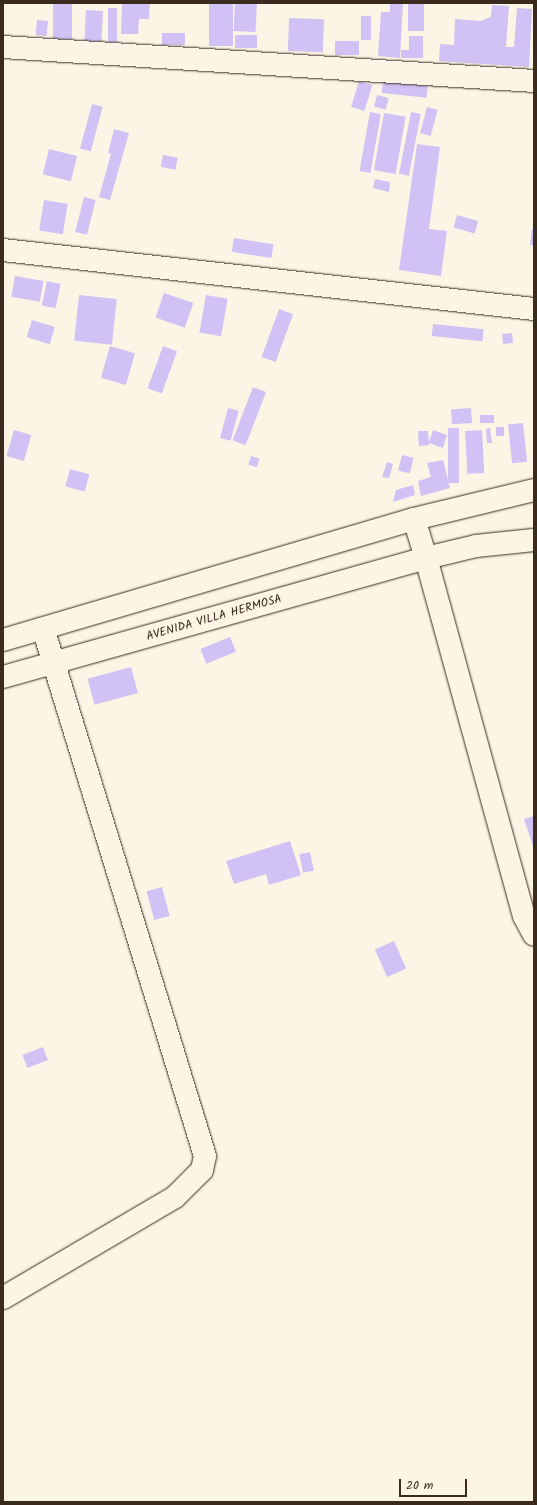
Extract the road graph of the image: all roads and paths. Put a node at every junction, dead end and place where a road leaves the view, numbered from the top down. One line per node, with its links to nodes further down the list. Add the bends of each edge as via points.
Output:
1 (3, 47): 2 (street)
2 (534, 81)
3 (3, 250): 4 (street)
4 (534, 309)
5 (534, 490): 6 (street)
6 (414, 519): 8 (street); 9 (street)
7 (534, 540): 8 (street, AVENIDA VILLA HERMOSA, via 476,546)
8 (426, 558): 11 (street, AVENIDA VILLA HERMOSA); 13 (street, via 524,916)
9 (43, 628): 10 (street); 11 (street)
10 (3, 640)
11 (54, 663): 12 (street, AVENIDA VILLA HERMOSA); 14 (street, via 205,1156 202,1170 175,1197)
12 (3, 677)
13 (534, 935)
14 (3, 1298)

